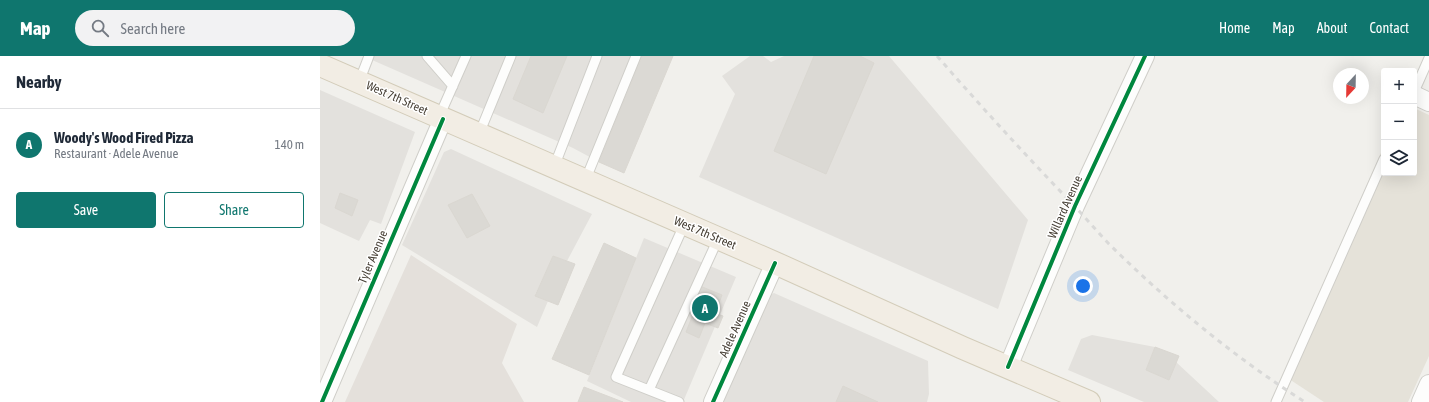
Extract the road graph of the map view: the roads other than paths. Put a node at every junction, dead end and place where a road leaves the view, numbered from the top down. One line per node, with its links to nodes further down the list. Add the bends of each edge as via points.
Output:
1 (369, 56): 10 (lane)
2 (427, 56): 12 (lane)
3 (466, 56): 12 (lane)
4 (511, 56): 16 (lane)
5 (597, 56): 18 (lane)
6 (636, 56): 19 (lane)
7 (1145, 56): 23 (street, Willard Avenue, via 1075,206)
8 (1429, 58): 11 (lane)
9 (320, 65): 10 (main road, West 7th Street)
10 (359, 82): 15 (main road, West 7th Street)
11 (1417, 85)
12 (453, 86): 15 (lane)
13 (1417, 96): 14 (street)
14 (1429, 102)
15 (441, 118): 16 (main road, West 7th Street); 26 (street, Tyler Avenue)
16 (479, 134): 18 (main road, West 7th Street)
17 (1381, 166): 30 (lane)
18 (554, 168): 19 (main road, West 7th Street)
19 (585, 181): 20 (main road, West 7th Street)
20 (684, 225): 21 (main road, West 7th Street); 25 (lane, via 616,377)
21 (718, 239): 22 (main road, West 7th Street); 25 (lane)
22 (775, 263): 23 (main road, West 7th Street); 28 (street, Adele Avenue)
23 (1008, 367): 29 (main road, West 7th Street)
24 (1429, 384): 31 (street)
25 (649, 390): 27 (lane)
26 (322, 402)
27 (679, 402)
28 (713, 402)
29 (1089, 402)
30 (1276, 402)
31 (1421, 402)

